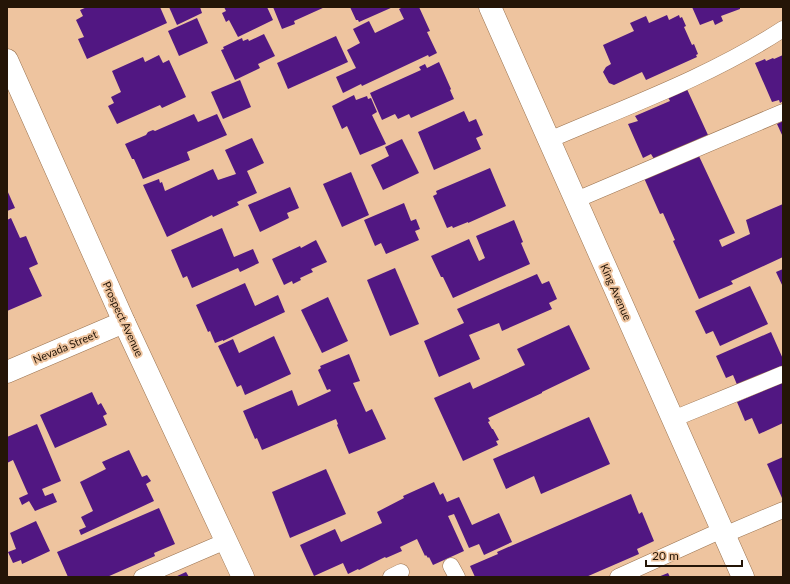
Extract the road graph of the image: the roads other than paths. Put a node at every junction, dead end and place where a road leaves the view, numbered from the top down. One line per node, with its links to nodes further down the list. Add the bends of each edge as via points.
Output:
1 (490, 7): 5 (street, King Avenue)
2 (783, 29): 5 (lane, via 704,73)
3 (7, 60): 7 (street, Prospect Avenue)
4 (783, 112): 6 (lane)
5 (549, 140): 6 (street, King Avenue)
6 (576, 200): 10 (street, King Avenue)
7 (124, 322): 8 (street, Nevada Street); 13 (street, Prospect Avenue)
8 (7, 372)
9 (783, 374): 10 (lane)
10 (673, 419): 12 (street, King Avenue)
11 (783, 510): 12 (lane)
12 (723, 533): 16 (lane); 17 (street, King Avenue)
13 (226, 541): 14 (lane); 15 (street, Prospect Avenue)
14 (142, 577)
15 (243, 577)
16 (618, 577)
17 (743, 577)

